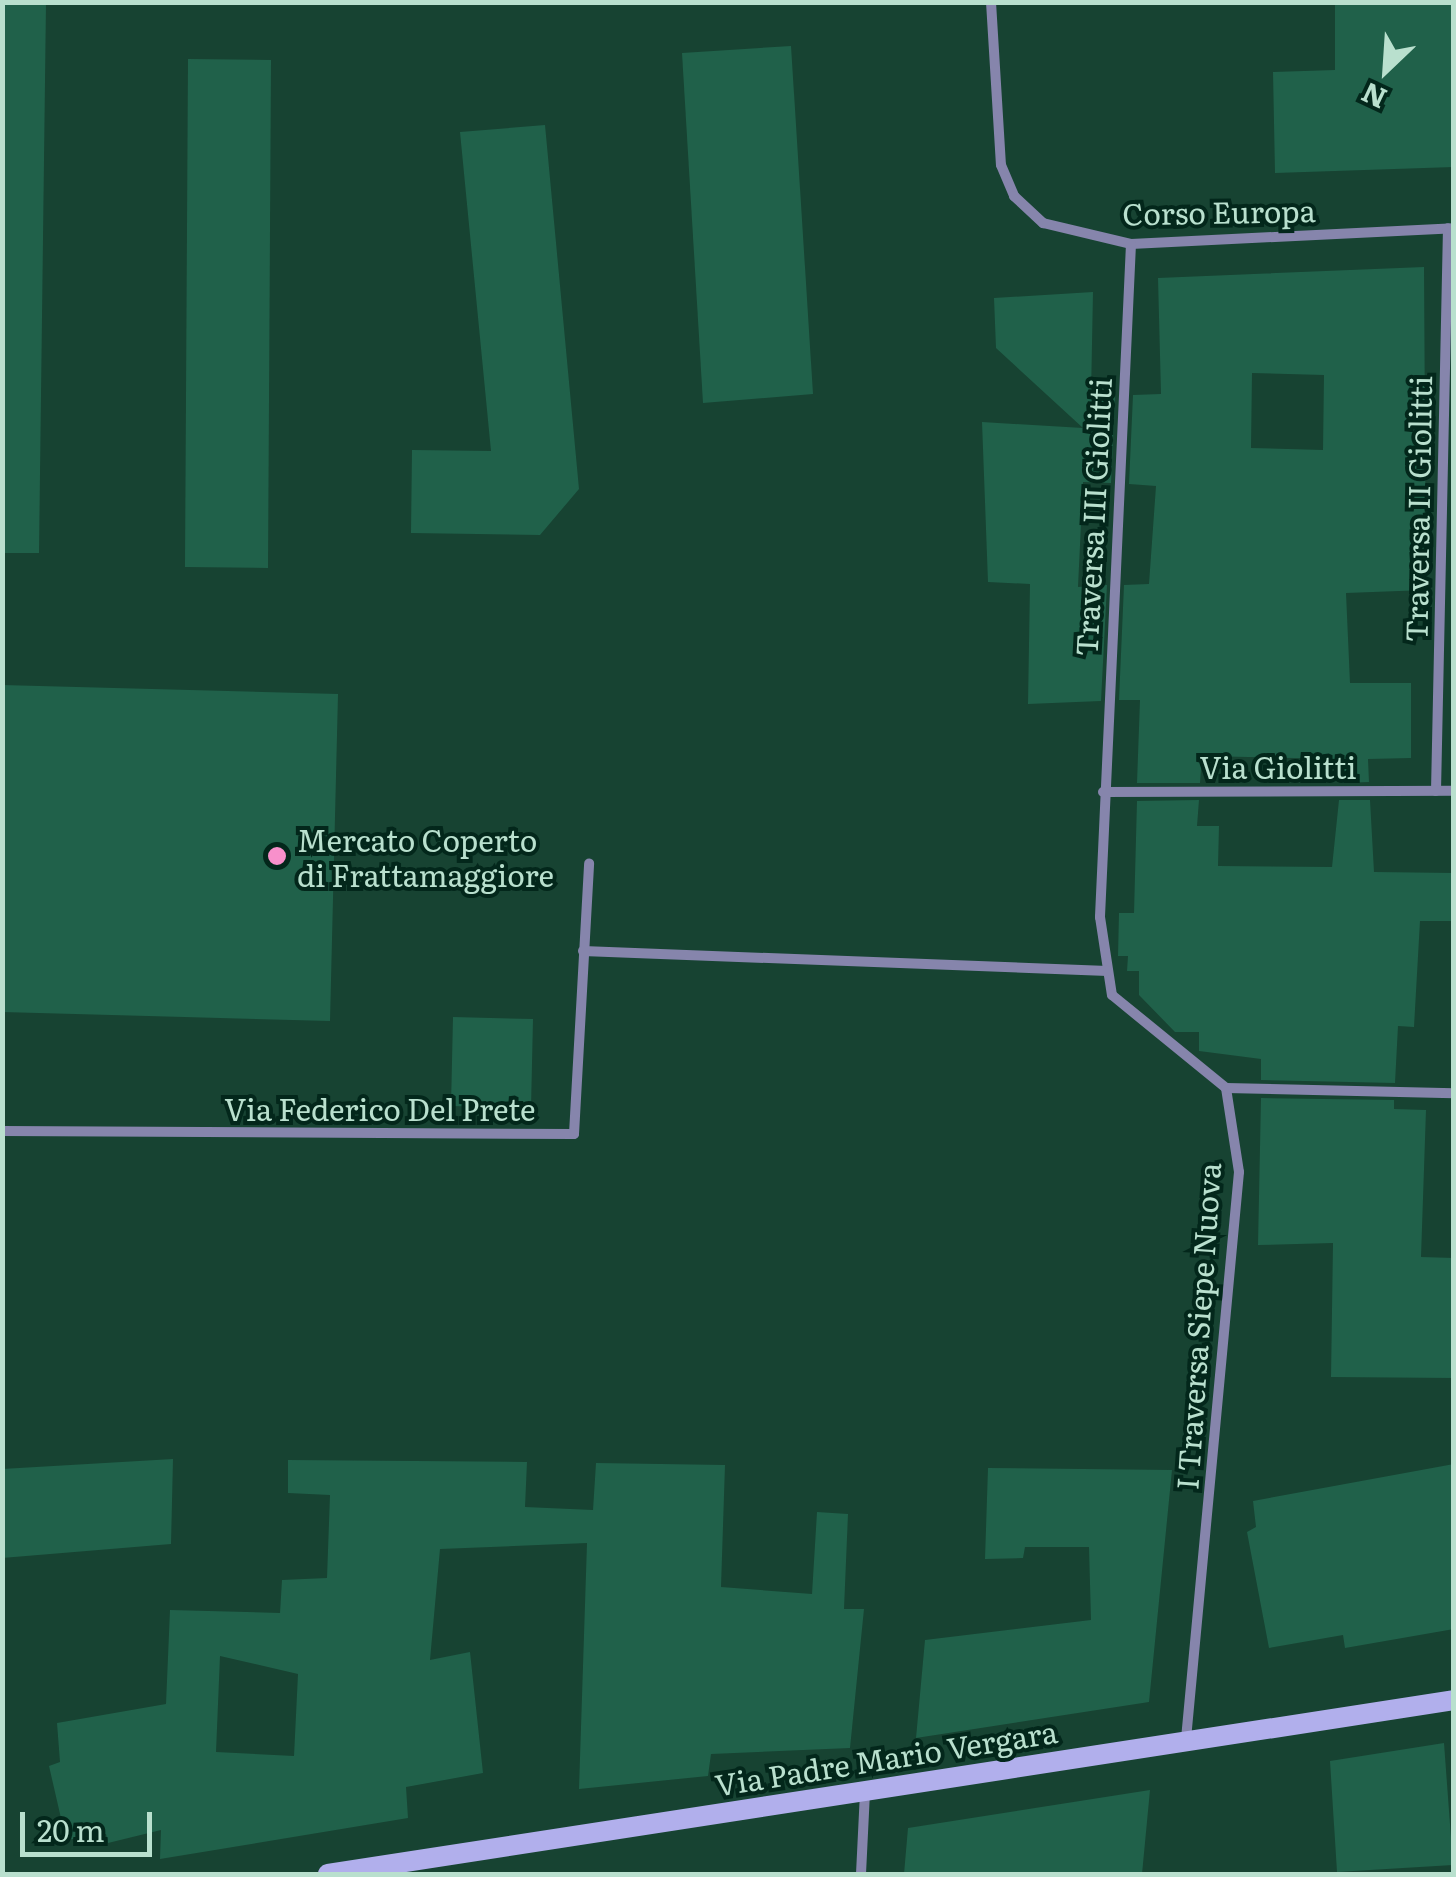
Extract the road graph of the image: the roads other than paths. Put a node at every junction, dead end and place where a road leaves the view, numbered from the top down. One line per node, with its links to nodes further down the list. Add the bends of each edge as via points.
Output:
1 (990, 2): 3 (street, Corso Europa, via 1001,164 1014,196 1043,223)
2 (1450, 228): 3 (street, Corso Europa); 4 (street, Traversa II Giolitti)
3 (1131, 244): 6 (street, Traversa III Giolitti)
4 (1436, 791): 5 (street, Via Giolitti); 6 (street, Via Giolitti)
5 (1454, 791)
6 (1103, 792): 9 (street, via 1100,917)
7 (589, 862): 8 (street)
8 (584, 951): 9 (street); 12 (street, Via Federico Del Prete, via 574,1134)
9 (1108, 971): 10 (street, via 1112,995)
10 (1226, 1088): 11 (street); 14 (street, I Traversa Siepe Nuova, via 1238,1172)
11 (1454, 1093)
12 (2, 1131)
13 (1454, 1700): 14 (street, Via Padre Mario Vergara)
14 (1186, 1739): 15 (street, Via Padre Mario Vergara)
15 (865, 1792): 16 (street, Via Padre Mario Vergara); 17 (street)
16 (328, 1874)
17 (861, 1874)

